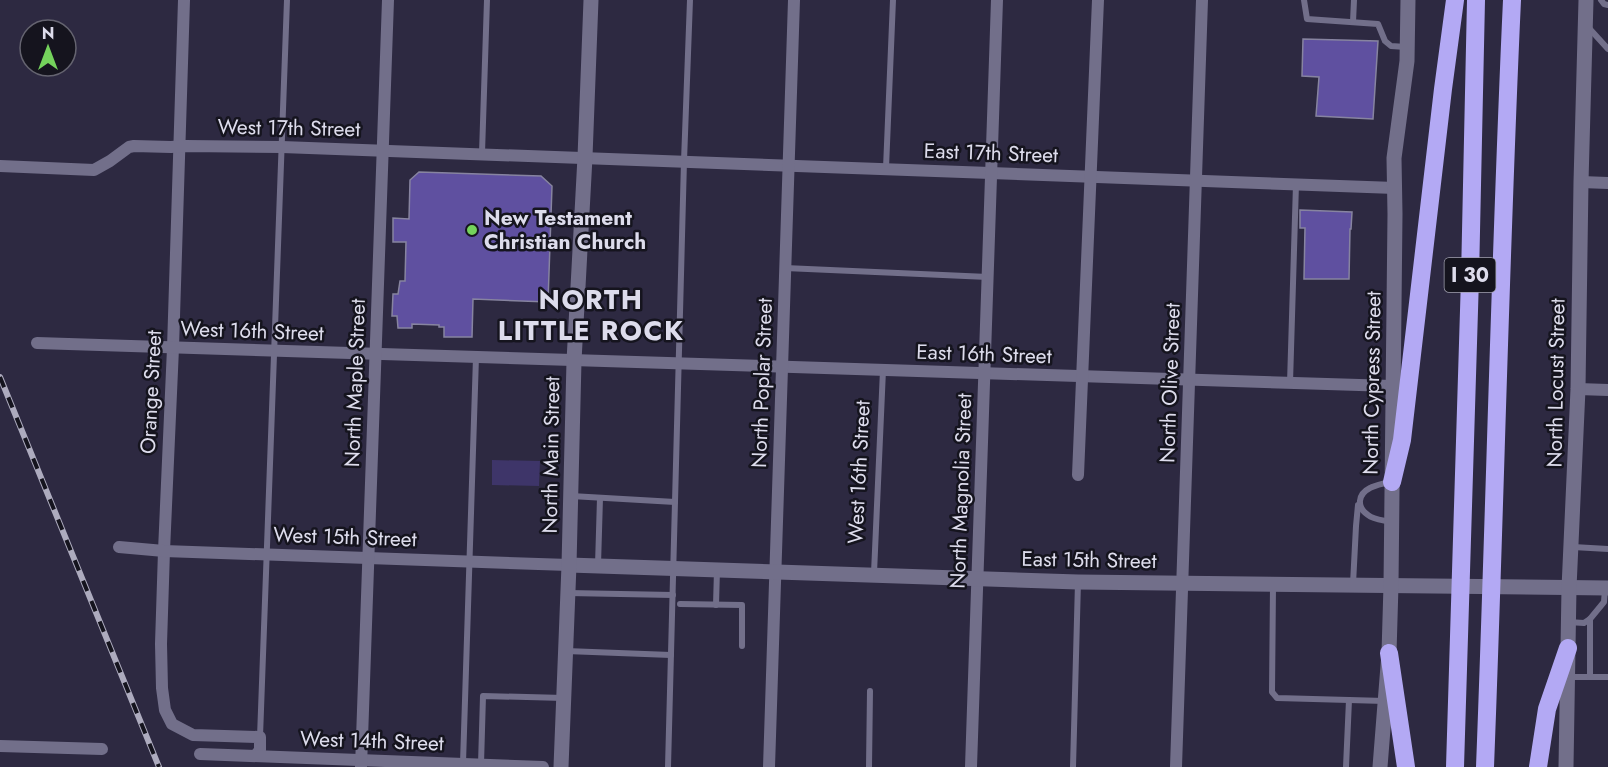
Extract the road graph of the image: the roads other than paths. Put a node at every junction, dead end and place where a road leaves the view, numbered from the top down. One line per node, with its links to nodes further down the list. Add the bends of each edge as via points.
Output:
1 (184, 0): 25 (street, Orange Street)
2 (287, 0): 26 (lane)
3 (388, 0): 27 (street, North Maple Street)
4 (487, 0): 28 (lane)
5 (591, 0): 29 (main road, North Main Street)
6 (690, 0): 30 (lane)
7 (794, 0): 31 (street, North Poplar Street)
8 (893, 0): 33 (lane)
9 (997, 0): 34 (street, North Magnolia Street)
10 (1098, 0): 35 (street)
11 (1202, 0): 36 (street, North Olive Street)
12 (1304, 0): 21 (lane, via 1307,19)
13 (1354, 0): 21 (lane)
14 (1408, 0): 23 (main road, North Cypress Street)
15 (1455, 0): 60 (highway, via 1402,440)
16 (1476, 0): 126 (highway, I 30)
17 (1512, 0): 127 (highway, I 30)
18 (1586, 0): 22 (main road, North Locust Street)
19 (1601, 0): 20 (lane)
20 (1608, 5)
21 (1353, 22): 23 (lane, via 1378,24 1391,46)
22 (1586, 24): 24 (lane); 37 (main road, North Locust Street)
23 (1407, 47): 40 (main road, North Cypress Street)
24 (1608, 49)
25 (179, 146): 26 (street, West 17th Street); 32 (street, West 17th Street, via 129,147 94,170); 44 (street, Orange Street)
26 (282, 147): 27 (street, West 17th Street); 45 (lane)
27 (383, 150): 28 (street, West 17th Street); 46 (street, North Maple Street)
28 (482, 153): 29 (street, West 17th Street)
29 (585, 157): 30 (street, East 17th Street); 48 (main road, North Main Street)
30 (684, 161): 31 (street, East 17th Street); 49 (lane)
31 (789, 165): 33 (street, East 17th Street); 41 (street, North Poplar Street)
32 (0, 166)
33 (886, 168): 34 (street, East 17th Street)
34 (991, 172): 35 (street, East 17th Street); 42 (street, North Magnolia Street)
35 (1091, 176): 36 (street, East 17th Street); 53 (street)
36 (1196, 180): 39 (street, East 17th Street); 54 (street, North Olive Street)
37 (1581, 182): 38 (street); 57 (main road, North Locust Street)
38 (1608, 183)
39 (1296, 184): 40 (street, East 17th Street); 55 (lane)
40 (1395, 188): 56 (main road, North Cypress Street)
41 (785, 268): 42 (lane); 50 (street, North Poplar Street)
42 (988, 277): 52 (street, North Magnolia Street)
43 (37, 343): 44 (street, West 16th Street)
44 (173, 348): 45 (street, West 16th Street); 69 (street, Orange Street)
45 (274, 351): 46 (street, West 16th Street); 70 (lane)
46 (376, 354): 47 (street, West 16th Street); 71 (street, North Maple Street)
47 (476, 357): 48 (street, West 16th Street); 72 (lane)
48 (574, 361): 49 (street, East 16th Street); 61 (main road, North Main Street)
49 (678, 364): 50 (street, East 16th Street); 63 (lane)
50 (782, 367): 51 (street, East 16th Street); 77 (street, North Poplar Street)
51 (883, 370): 52 (street, East 16th Street); 78 (lane, West 16th Street)
52 (984, 374): 53 (street, East 16th Street); 79 (street, North Magnolia Street)
53 (1083, 377): 54 (street, East 16th Street); 59 (street)
54 (1189, 380): 55 (street, East 16th Street); 81 (street, North Olive Street)
55 (1290, 383): 56 (street, East 16th Street)
56 (1392, 387): 60 (main road, North Cypress Street)
57 (1578, 389): 58 (street); 67 (main road, North Locust Street)
58 (1608, 390)
59 (1078, 475)
60 (1392, 482): 64 (lane, via 1369,488); 65 (main road, North Cypress Street)
61 (570, 496): 62 (lane); 73 (main road, North Main Street)
62 (600, 498): 63 (lane); 74 (lane)
63 (675, 502): 75 (lane)
64 (1359, 502): 65 (lane, via 1368,516); 83 (lane)
65 (1392, 522): 84 (main road, North Cypress Street)
66 (118, 547): 69 (street, West 15th Street)
67 (1571, 547): 68 (lane); 85 (main road, North Locust Street)
68 (1608, 549)
69 (164, 550): 70 (street, West 15th Street); 105 (street, Orange Street, via 161,644 165,710 172,724 193,735)
70 (267, 554): 71 (street, West 15th Street); 106 (lane)
71 (369, 558): 72 (street, West 15th Street); 112 (street, North Maple Street)
72 (469, 561): 73 (street, West 15th Street); 114 (lane)
73 (569, 564): 74 (main road, East 15th Street); 86 (main road, North Main Street)
74 (598, 566): 75 (main road, East 15th Street)
75 (673, 568): 76 (main road, East 15th Street); 87 (lane)
76 (717, 570): 77 (main road, East 15th Street); 90 (lane)
77 (775, 572): 78 (main road, East 15th Street); 118 (street, North Poplar Street)
78 (874, 575): 79 (main road, East 15th Street)
79 (977, 578): 80 (main road, East 15th Street); 120 (street, North Magnolia Street)
80 (1078, 582): 81 (main road, East 15th Street); 121 (lane)
81 (1182, 582): 82 (main road, East 15th Street); 122 (street, North Olive Street)
82 (1273, 584): 83 (main road, East 15th Street); 103 (lane, via 1272,692 1277,698)
83 (1353, 585): 84 (main road, East 15th Street)
84 (1391, 585): 85 (main road, East 15th Street); 96 (main road, North Cypress Street)
85 (1569, 588): 88 (main road, East 15th Street); 92 (main road, North Locust Street)
86 (568, 593): 87 (lane); 95 (main road, North Main Street)
87 (673, 595): 97 (lane)
88 (1606, 595): 91 (lane)
89 (680, 604): 90 (lane)
90 (717, 605): 93 (lane, via 742,605)
91 (1590, 619): 92 (lane, via 1584,623); 99 (lane)
92 (1568, 622): 94 (main road, North Locust Street)
93 (742, 646)
94 (1568, 648): 98 (main road, North Locust Street); 128 (highway, via 1547,709)
95 (566, 651): 97 (lane); 102 (main road, North Main Street)
96 (1389, 653): 104 (main road, North Cypress Street); 125 (highway)
97 (671, 655): 117 (lane)
98 (1567, 677): 99 (lane); 129 (main road, North Locust Street)
99 (1590, 677): 100 (lane)
100 (1608, 677)
101 (870, 691): 119 (lane)
102 (564, 698): 113 (lane, via 483,696); 116 (main road, North Main Street)
103 (1348, 700): 104 (lane); 123 (lane)
104 (1385, 701): 124 (main road, North Cypress Street)
105 (229, 736): 106 (street, Orange Street); 110 (street)
106 (260, 737): 111 (street, via 260,750)
107 (0, 746): 108 (street)
108 (102, 749)
109 (200, 754): 110 (street, West 14th Street)
110 (235, 756): 111 (street, West 14th Street)
111 (254, 762): 112 (street, West 14th Street)
112 (362, 764): 114 (street, West 14th Street)
113 (481, 765): 114 (street, West 14th Street); 115 (street, West 14th Street)
114 (463, 766)
115 (543, 767)
116 (561, 767)
117 (668, 767)
118 (769, 767)
119 (869, 767)
120 (971, 767)
121 (1073, 767)
122 (1176, 767)
123 (1346, 767)
124 (1380, 767)
125 (1406, 767)
126 (1455, 767)
127 (1485, 767)
128 (1538, 767)
129 (1566, 767)

